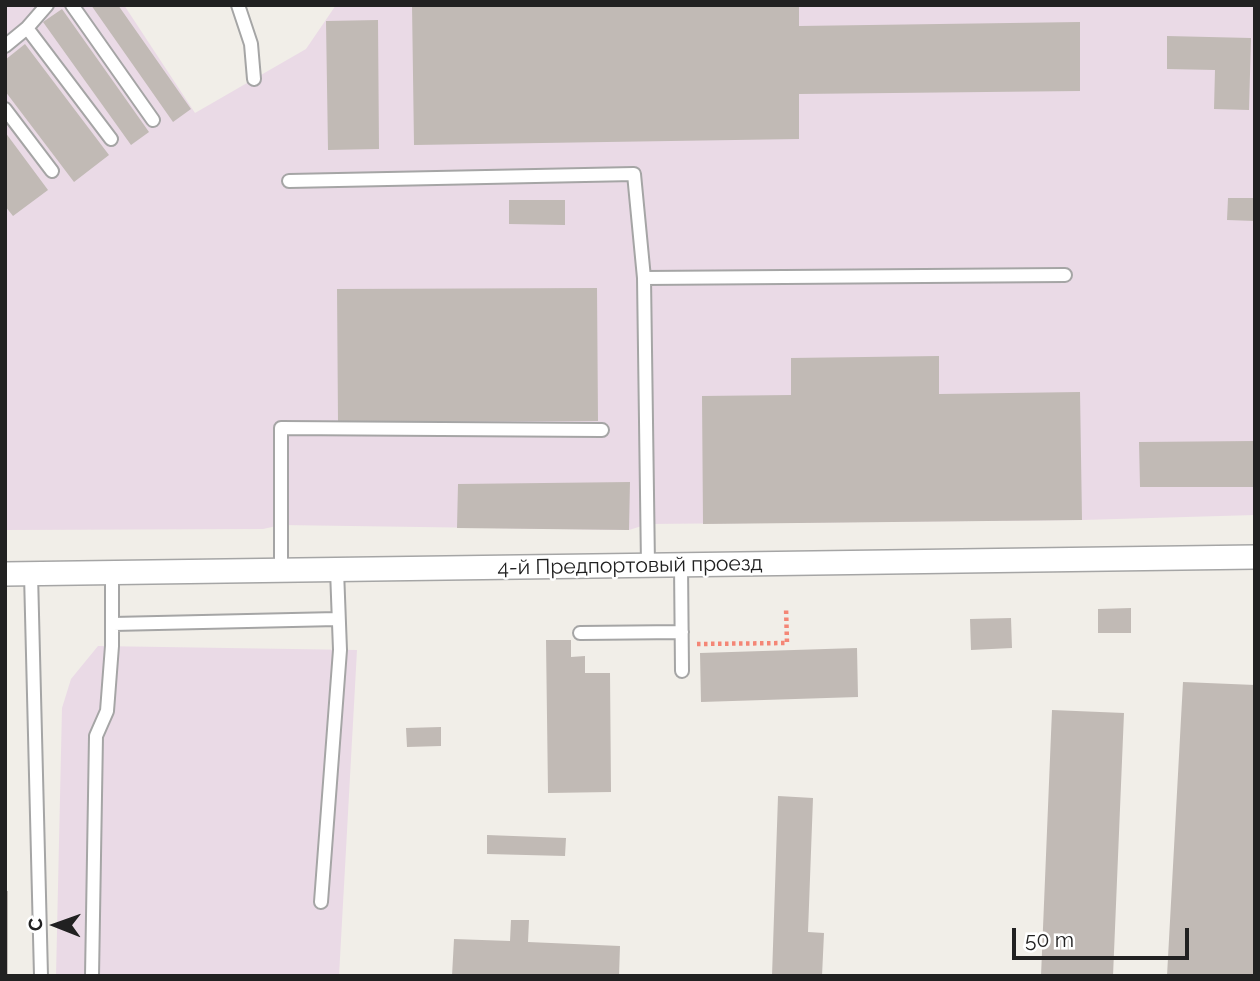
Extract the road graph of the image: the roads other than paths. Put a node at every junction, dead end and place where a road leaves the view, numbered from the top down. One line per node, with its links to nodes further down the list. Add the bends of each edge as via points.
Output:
1 (47, 5): 4 (lane)
2 (72, 5): 8 (lane)
3 (239, 5): 6 (lane, via 251,44)
4 (27, 28): 5 (lane); 9 (lane)
5 (5, 46)
6 (254, 79)
7 (5, 109): 10 (lane)
8 (153, 120)
9 (111, 139)
10 (52, 171)
11 (289, 181): 13 (lane, via 634,174)
12 (1065, 275): 13 (lane)
13 (644, 278): 16 (lane)
14 (602, 430): 18 (lane, via 281,428)
15 (1255, 557): 17 (street, 4-й Предпортовый проезд)
16 (648, 565): 17 (street, 4-й Предпортовый проезд); 19 (street, 4-й Предпортовый проезд)
17 (681, 565): 26 (lane)
18 (281, 570): 19 (street, 4-й Предпортовый проезд); 20 (street, 4-й Предпортовый проезд)
19 (337, 570): 23 (lane)
20 (112, 572): 22 (street, 4-й Предпортовый проезд); 24 (lane)
21 (5, 574): 22 (street, 4-й Предпортовый проезд)
22 (31, 574): 29 (lane)
23 (337, 620): 24 (lane); 28 (lane, via 340,650)
24 (113, 624): 30 (lane, via 107,711 96,736)
25 (580, 633): 26 (lane)
26 (682, 638): 27 (lane)
27 (682, 671)
28 (321, 902)
29 (41, 976)
30 (92, 976)

